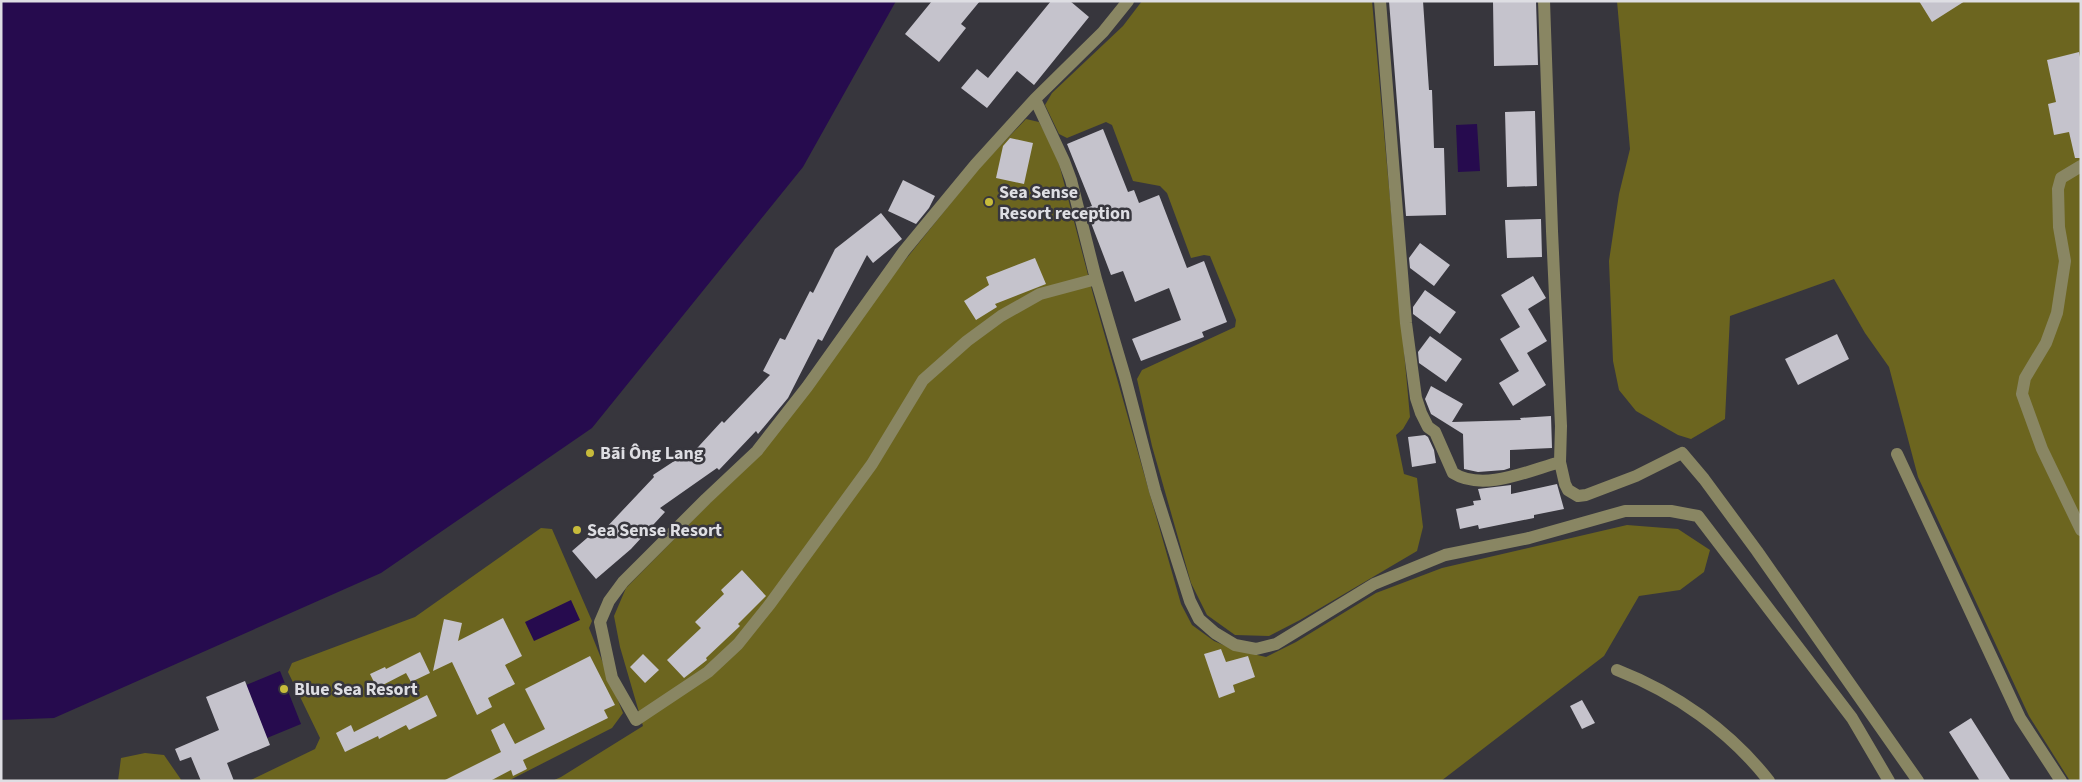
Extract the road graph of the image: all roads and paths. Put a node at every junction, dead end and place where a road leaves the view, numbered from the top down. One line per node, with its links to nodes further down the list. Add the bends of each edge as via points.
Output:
1 (1128, 1): 4 (street, via 1103,32)
2 (1380, 1): 8 (street, via 1406,323 1420,413 1435,432 1453,473 1459,477 1488,482)
3 (1544, 1): 8 (street)
4 (1035, 98): 6 (street, via 1069,174); 6 (street, via 904,252 757,451 624,582 609,601 600,622 612,678 636,720 708,672 738,644 872,464 923,380 967,340 1001,316 1040,294)
5 (2081, 166): 9 (street, via 2061,178 2058,189 2059,228 2065,261 2057,313 2046,343 2025,378 2022,394 2042,449)
6 (1096, 279): 12 (street, via 1126,377 1155,491 1190,601 1198,619 1216,633 1235,645 1256,649 1276,644 1374,584 1445,555 1529,538 1625,511 1671,511 1698,516 1852,718)
7 (1897, 454): 14 (street, via 2020,718)
8 (1560, 462): 13 (street, via 1568,490 1578,496 1636,476 1682,453 1757,550)
9 (2081, 530)
10 (1618, 670): 11 (street, via 1641,679 1694,710 1728,738)
11 (1769, 781)
12 (1889, 781)
13 (1918, 781)
14 (2060, 781)

